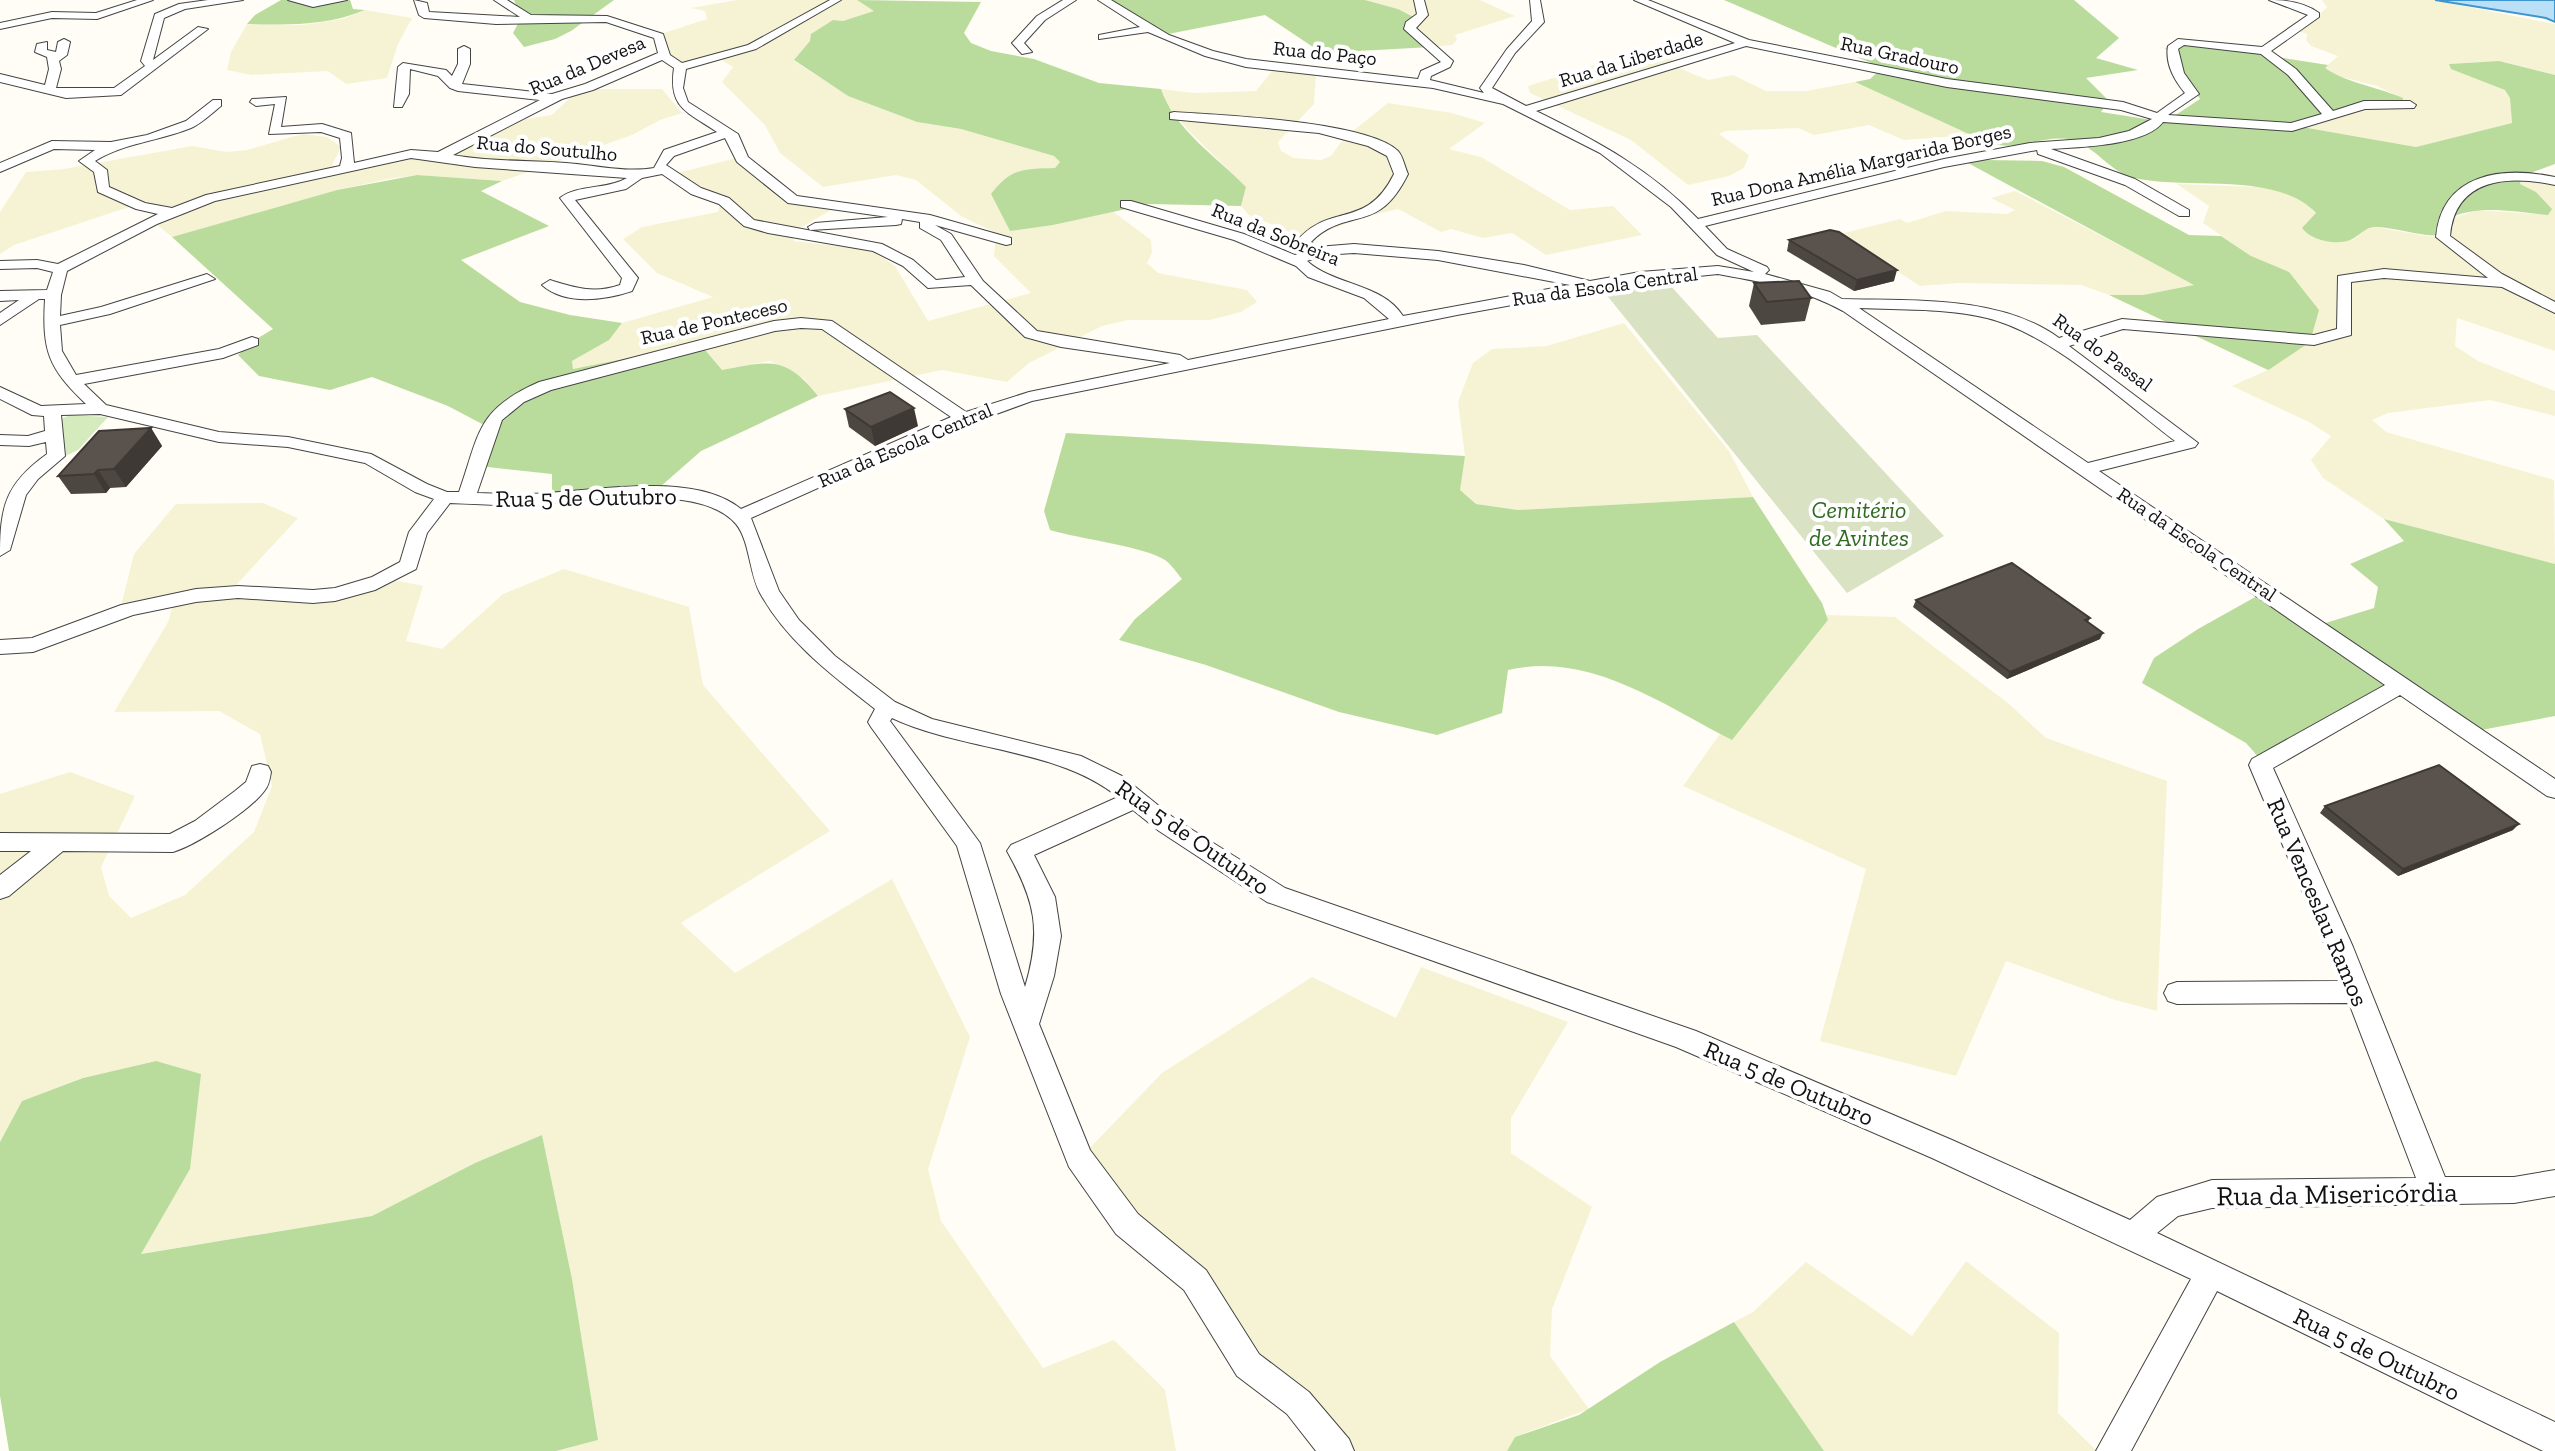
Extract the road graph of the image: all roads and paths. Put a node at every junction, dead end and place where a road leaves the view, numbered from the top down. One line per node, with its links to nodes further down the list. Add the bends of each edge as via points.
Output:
1 (148, 0): 15 (street, via 97,16 52,15)
2 (238, 0): 27 (street, via 183,6 159,16 147,61)
3 (293, 0): 4 (street)
4 (342, 0)
5 (499, 0): 14 (street)
6 (1071, 0): 24 (street, via 1033,22 1018,43)
7 (1103, 0): 16 (street, Rua do Paço)
8 (1419, 0): 31 (street, via 1423,15 1410,29 1447,61 1425,74)
9 (1535, 0): 36 (street, via 1538,22 1486,88)
10 (1639, 0): 20 (street, Rua Gradouro)
11 (2274, 0): 23 (street, via 2315,15)
12 (836, 1): 29 (street, via 752,47)
13 (418, 2): 14 (street, via 424,15)
14 (538, 19): 25 (street, via 607,19 659,36)
15 (0, 26)
16 (1150, 28): 18 (street); 31 (street, Rua do Paço, via 1180,44 1246,63)
17 (202, 29): 27 (street)
18 (1103, 37)
19 (64, 42): 26 (street, via 61,55)
20 (1746, 43): 41 (street, Rua da Liberdade); 44 (street, Rua Gradouro, via 1947,83 2123,106)
21 (43, 44): 26 (street, via 41,52 52,55)
22 (464, 49): 33 (street, via 464,64)
23 (2264, 51): 43 (street, via 2292,72); 44 (street, Rua Dona Amélia Margarida Borges, via 2177,42 2172,53 2180,78 2193,94)
24 (1026, 52)
25 (664, 55): 29 (street); 35 (street, Rua da Devesa)
26 (52, 60): 34 (street)
27 (152, 66): 34 (street, via 117,92)
28 (15, 67): 32 (street, via 27,72)
29 (680, 67): 45 (street, via 677,95 683,104)
30 (0, 78): 32 (street)
31 (1424, 83): 36 (street, Rua do Paço)
32 (34, 84): 34 (street)
33 (454, 85): 35 (street); 39 (street, via 442,73 404,67)
34 (49, 91)
35 (553, 98): 48 (street, Rua da Devesa)
36 (1501, 101): 41 (street, Rua do Paço)
37 (256, 102): 50 (street, via 282,100 274,131 322,128 346,136)
38 (217, 103): 46 (street, via 176,130)
39 (398, 104)
40 (2410, 105): 43 (street, via 2364,105)
41 (1526, 110): 58 (street, Rua do Paço, via 1605,150)
42 (1174, 116): 61 (street, via 1326,132 1370,142 1393,154 1401,174 1379,209 1311,231 1302,243)
43 (2331, 116): 44 (street, via 2292,127)
44 (2161, 118): 47 (street, Rua Dona Amélia Margarida Borges, via 2133,134 2099,142)
45 (726, 133): 51 (street, via 669,153 659,166); 57 (street, via 736,140 742,159 793,200)
46 (111, 146): 49 (street, via 52,145); 55 (street, via 86,161 100,170 103,189)
47 (2030, 147): 56 (street, via 2130,182); 58 (street, Rua Dona Amélia Margarida Borges, via 1925,167)
48 (440, 156): 50 (street, Rua do Soutulho, via 411,154); 52 (street, Rua do Soutulho)
49 (0, 168)
50 (345, 170): 55 (street, Rua do Soutulho, via 231,192)
51 (664, 170): 52 (street, Rua do Soutulho); 59 (street, via 724,201 749,223)
52 (638, 175): 71 (street, via 603,192 567,198 630,278 627,288 595,296 568,294)
53 (2555, 181): 70 (street, via 2499,175 2446,209 2443,237)
54 (1126, 204): 63 (street, Rua da Sobreira, via 1239,237)
55 (170, 212): 65 (street, Rua do Soutulho)
56 (2184, 213)
57 (913, 218): 59 (street); 60 (street); 68 (street, via 946,237)
58 (1696, 224): 62 (street, Rua do Paço)
59 (801, 232): 68 (street, via 877,247 908,263 933,285)
60 (1006, 241)
61 (1313, 251): 63 (street, via 1300,257); 72 (street, via 1425,254 1552,274)
62 (1722, 252): 66 (street); 69 (street)
63 (1301, 263): 80 (street, Rua da Sobreira, via 1313,274 1369,295)
64 (0, 265): 65 (street)
65 (60, 269): 73 (street)
66 (1718, 270): 69 (street, Rua da Escola Central); 72 (street, Rua da Escola Central)
67 (207, 279): 79 (street)
68 (975, 280): 83 (street, via 1031,334)
69 (1780, 281): 76 (street, Rua da Escola Central)
70 (2507, 282): 77 (street); 82 (street, via 2464,284 2392,273 2343,279 2345,332 2314,340 2122,324)
71 (550, 285)
72 (1589, 286): 80 (street, Rua da Escola Central)
73 (53, 294): 75 (street); 79 (street)
74 (0, 296): 75 (street)
75 (33, 297): 78 (street)
76 (1839, 303): 82 (street, Rua do Passal, via 1990,314); 91 (street, Rua da Escola Central)
77 (2555, 308)
78 (0, 320)
79 (52, 322): 84 (street, via 52,355)
80 (1399, 322): 83 (street, Rua da Escola Central)
81 (252, 342): 84 (street, via 223,353)
82 (2058, 344): 91 (street, Rua do Passal, via 2189,443)
83 (1200, 362): 88 (street, Rua da Escola Central, via 1029,397)
84 (71, 381): 86 (street)
85 (0, 392): 87 (street, Rua 5 de Outubro)
86 (100, 409): 87 (street, Rua 5 de Outubro); 92 (street, Rua 5 de Outubro, via 219,437 288,442 371,459 421,488)
87 (52, 412): 89 (street)
88 (964, 418): 92 (street, Rua de Ponteceso, via 826,324 774,326 545,386 518,398 494,418); 93 (street, Rua da Escola Central, via 771,503)
89 (53, 434): 90 (street, via 29,441); 94 (street, via 56,456 36,470 14,500)
90 (0, 440)
91 (2085, 469): 96 (street, Rua da Escola Central)
92 (456, 498): 93 (street, Rua 5 de Outubro, via 672,492 703,497); 95 (street, Rua de Ponteceso, via 418,532 409,565 364,587 321,596 237,592 160,602 14,649)
93 (734, 512): 97 (street, Rua 5 de Outubro, via 746,523 769,591 792,625)
94 (0, 550)
95 (0, 647)
96 (2403, 684): 99 (street, Rua da Escola Central); 104 (street, Rua Venceslau Ramos, via 2260,765)
97 (887, 707): 100 (street, Rua 5 de Outubro, via 926,725 1073,762); 106 (street, via 879,722 968,843)
98 (260, 772): 101 (street, via 256,786 243,797 173,843)
99 (2555, 790)
100 (1136, 799): 106 (street, via 1019,851 1047,905 1050,940); 109 (street, Rua 5 de Outubro, via 1276,895 1686,1039)
101 (60, 841): 102 (street); 103 (street)
102 (0, 842)
103 (0, 889)
104 (2357, 992): 105 (street); 108 (street, Rua Venceslau Ramos)
105 (2177, 993)
106 (1026, 1024): 112 (street, via 1079,1158 1127,1224 1195,1280 1248,1365 1298,1403)
107 (2555, 1183): 108 (street, Rua da Misericórdia)
108 (2436, 1192): 109 (street, Rua da Misericórdia, via 2212,1194 2165,1205)
109 (2135, 1238): 110 (street, Rua 5 de Outubro)
110 (2211, 1273): 111 (street, Rua 5 de Outubro); 113 (street)
111 (2555, 1439)
112 (1337, 1451)
113 (2113, 1451)

